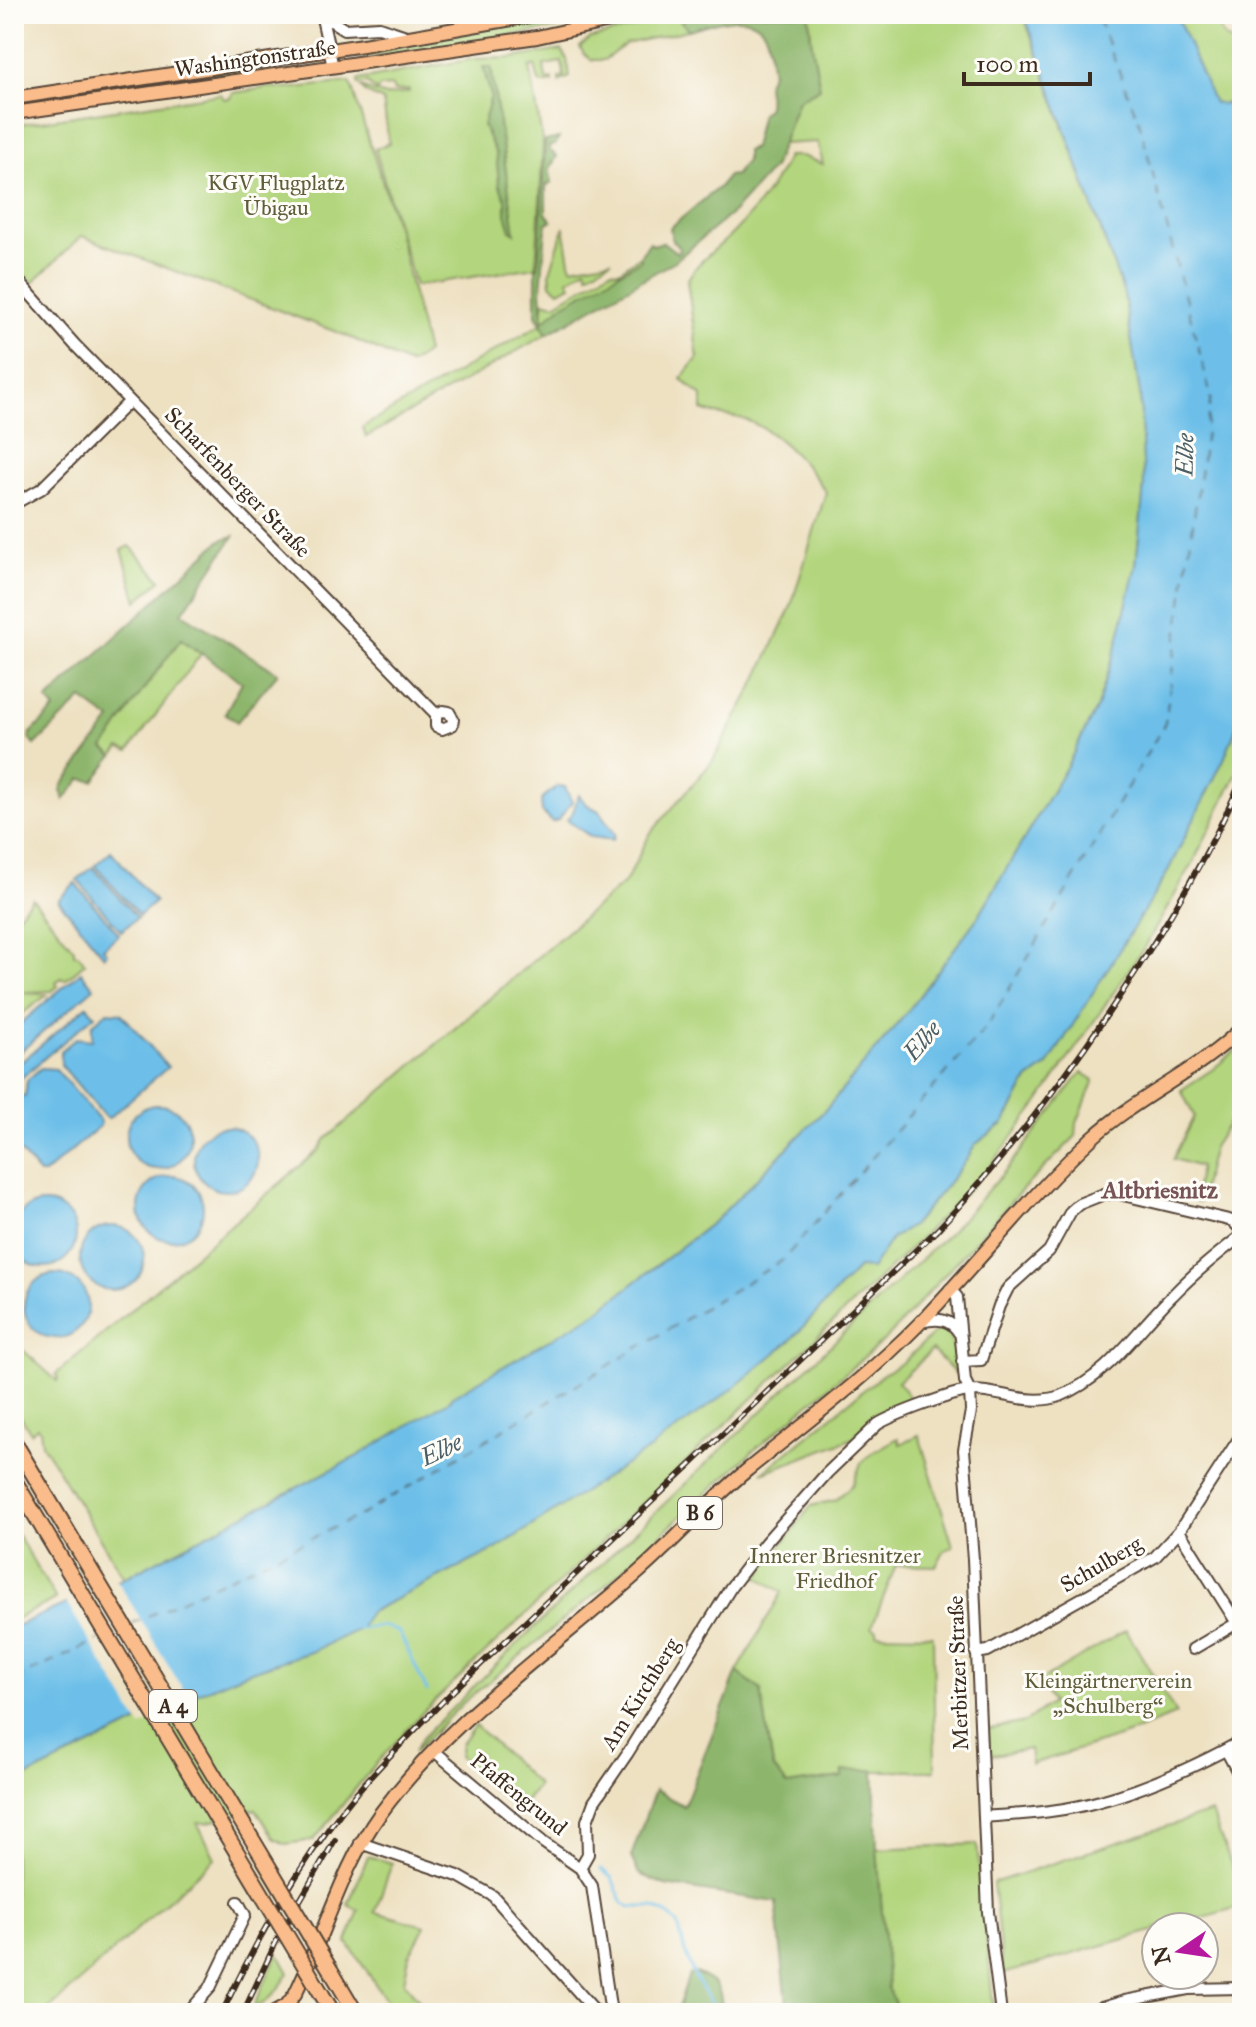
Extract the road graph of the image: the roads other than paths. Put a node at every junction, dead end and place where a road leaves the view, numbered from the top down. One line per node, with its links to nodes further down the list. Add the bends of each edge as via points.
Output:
1 (541, 14): 4 (main road, Washingtonstraße)
2 (642, 14): 6 (main road, Washingtonstraße, via 537,37)
3 (322, 15): 4 (street, Washingtonstraße, via 344,29 379,27); 5 (street)
4 (406, 36): 5 (main road, Washingtonstraße)
5 (329, 50): 6 (street); 7 (main road, Washingtonstraße)
6 (333, 67): 8 (main road, Washingtonstraße)
7 (14, 98)
8 (14, 113)
9 (14, 276): 10 (street, Scharfenberger Straße)
10 (129, 402): 11 (street, via 41,489); 12 (street, Scharfenberger Straße)
11 (14, 504)
12 (436, 714)
13 (1242, 1028): 15 (main road, B 6, via 1095,1135)
14 (1242, 1233): 18 (street, via 1233,1221 1138,1198 1091,1197 1071,1211 1049,1251 1008,1288 981,1360); 19 (street, via 1111,1361 1073,1390 1035,1400)
15 (950, 1289): 16 (main road, B 6); 17 (street, Merbitzer Straße, via 957,1297)
16 (919, 1323): 17 (street, via 946,1321); 28 (main road, B 6)
17 (960, 1334): 18 (street, Merbitzer Straße)
18 (962, 1361): 19 (street, Merbitzer Straße)
19 (970, 1391): 26 (street, Merbitzer Straße, via 964,1450); 33 (street, Am Kirchberg, via 888,1418 827,1473 737,1578 594,1802 587,1821 588,1854)
20 (1242, 1434): 23 (street, Schulberg)
21 (14, 1442): 40 (highway, A 4, bridge)
22 (14, 1480): 39 (highway, A 4, bridge)
23 (1179, 1531): 24 (street); 26 (street, Schulberg, via 1155,1557)
24 (1240, 1627): 25 (street)
25 (1193, 1649)
26 (976, 1653): 31 (street, Merbitzer Straße)
27 (1242, 1741): 29 (street)
28 (433, 1750): 32 (main road, B 6); 33 (street, Pfaffengrund)
29 (1226, 1750): 30 (street); 31 (street, via 1100,1801)
30 (1242, 1780)
31 (984, 1817): 43 (street, Merbitzer Straße, via 989,1927)
32 (360, 1843): 37 (main road, B 6, via 298,1989); 41 (street, via 481,1888 506,1908)
33 (580, 1868): 42 (street, via 592,1886)
34 (238, 1902): 38 (street, via 245,1915 210,1988)
35 (1242, 1988): 36 (street, via 1188,1989)
36 (1115, 2009): 44 (street)
37 (278, 2012)
38 (188, 2013)
39 (333, 2013)
40 (356, 2013)
41 (597, 2013)
42 (611, 2013)
43 (1001, 2013)
44 (1085, 2013)

